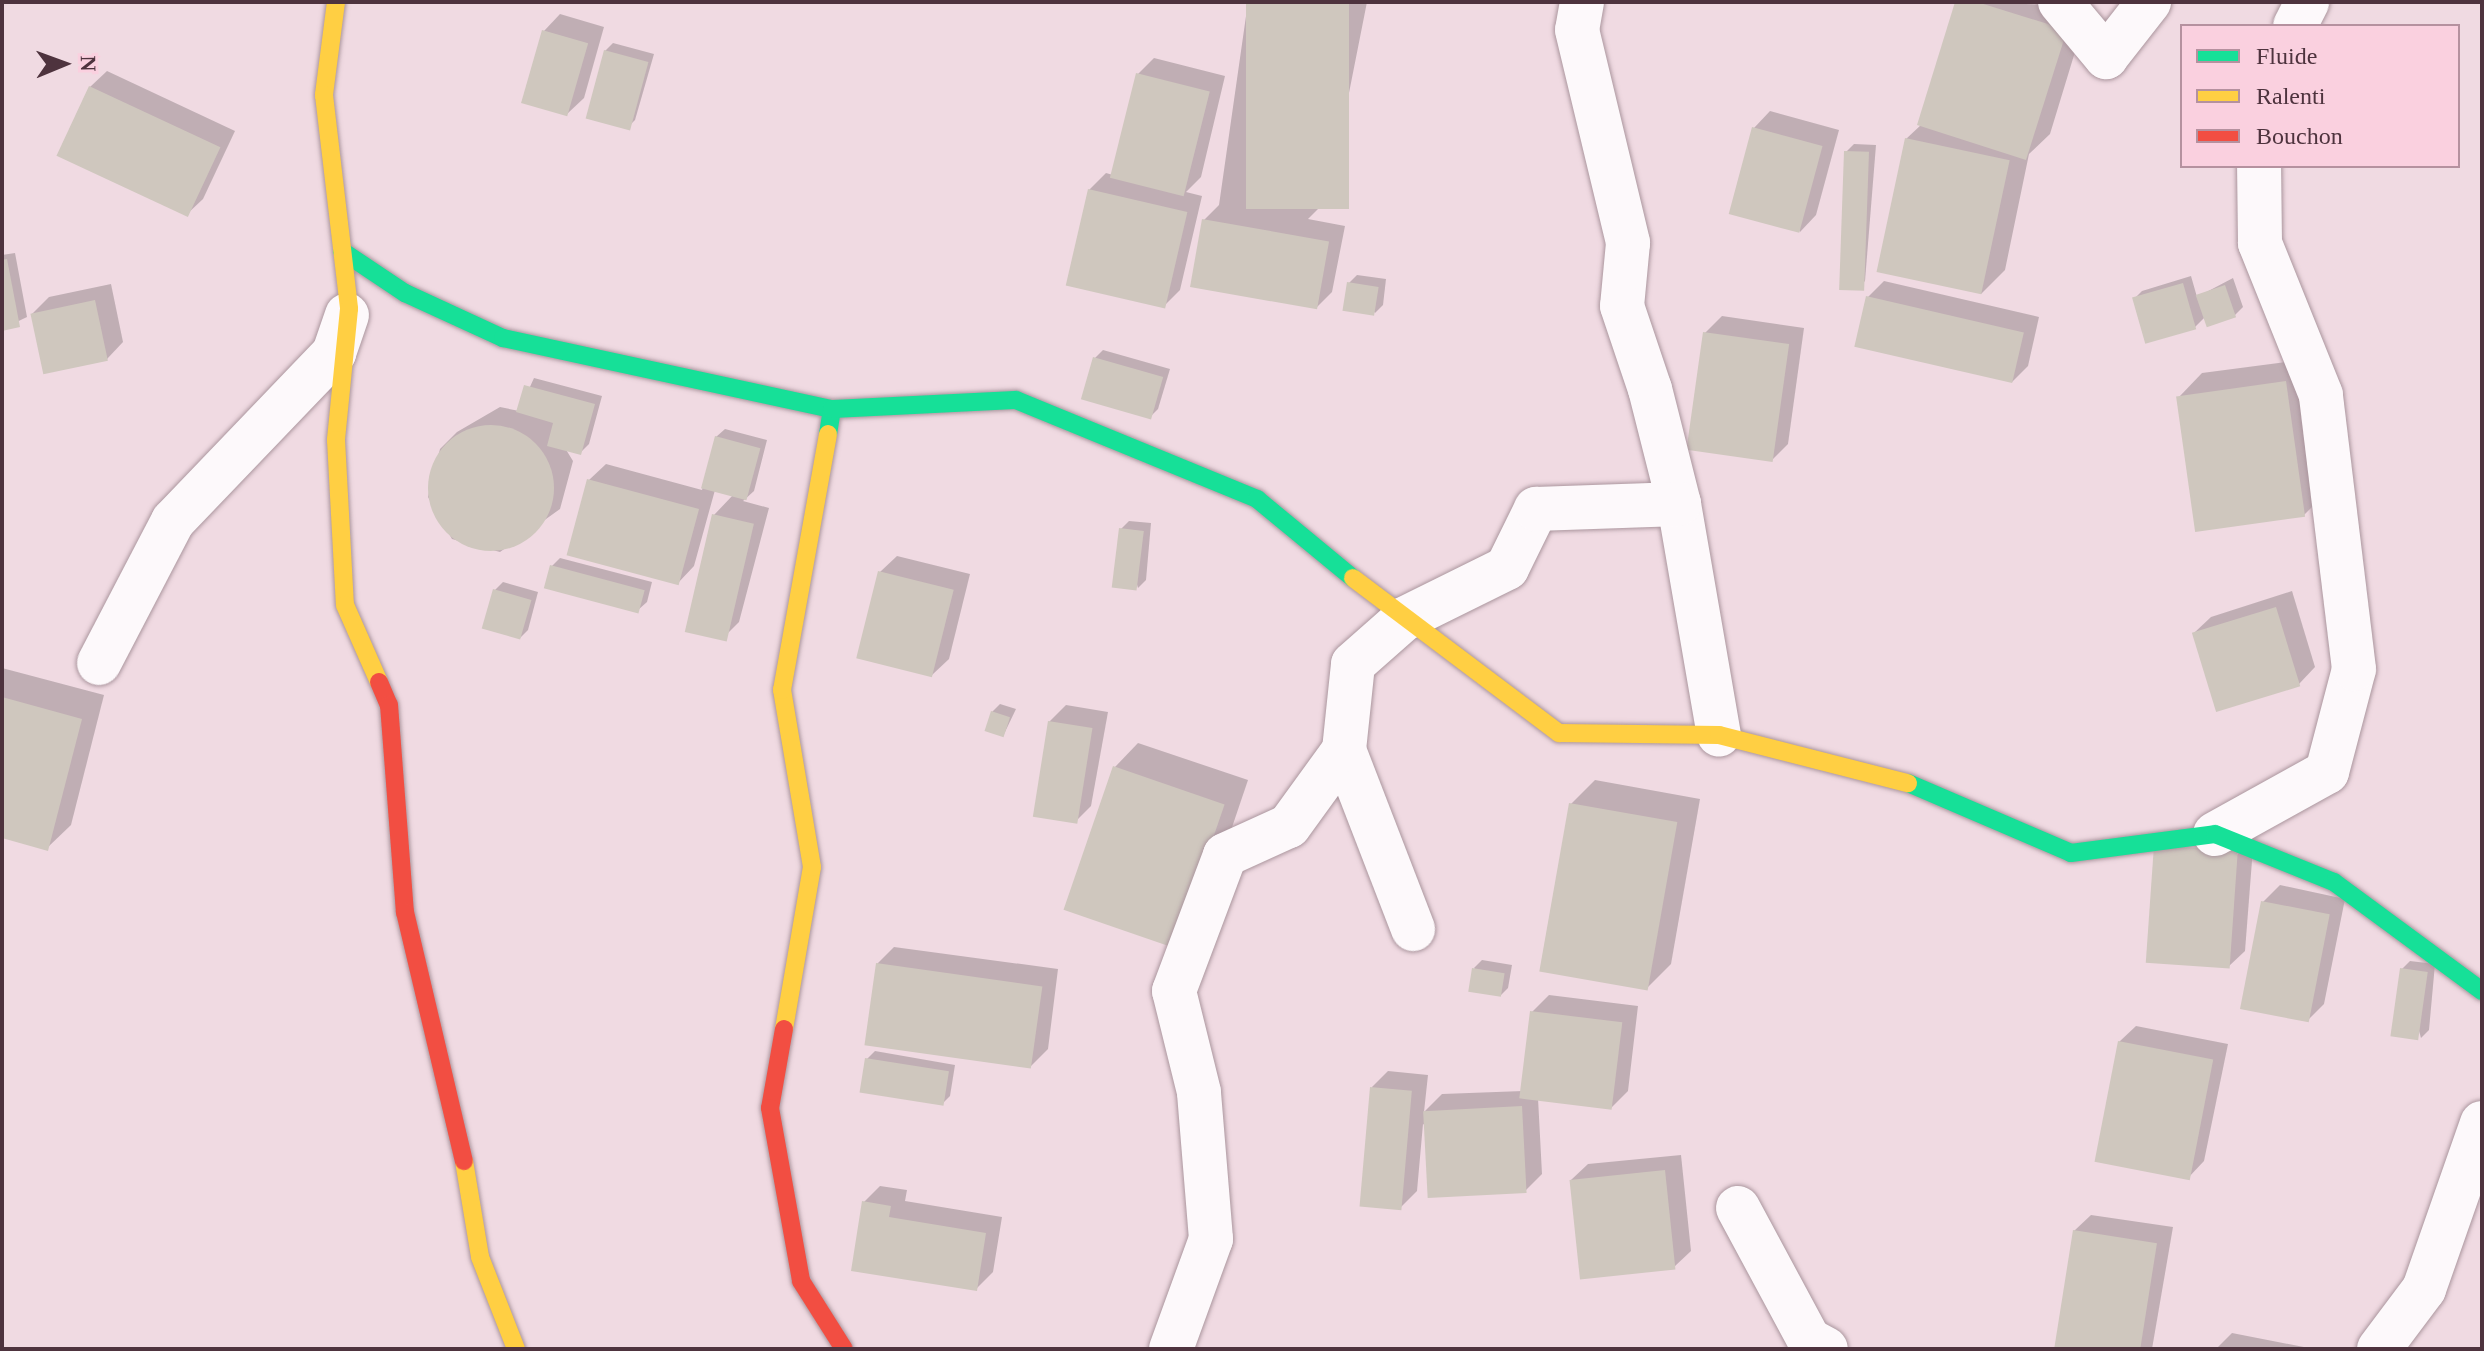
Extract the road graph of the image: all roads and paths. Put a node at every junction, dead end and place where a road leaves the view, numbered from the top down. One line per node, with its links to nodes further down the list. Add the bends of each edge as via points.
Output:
1 (336, 2): 8 (street, via 324,95)
2 (1582, 2): 11 (street, via 1577,30 1628,243 1622,306)
3 (2060, 2): 4 (street, via 2106,57)
4 (2149, 2)
5 (2307, 2): 6 (street)
6 (2296, 24)
7 (2259, 168): 16 (street, via 2260,243 2321,395 2354,669 2327,772)
8 (342, 251): 9 (street); 10 (street, via 405,293 503,338)
9 (349, 309): 13 (street, via 334,353 173,521); 21 (street, via 336,440 345,605 389,705 405,912 453,1099 480,1257)
10 (832, 409): 12 (street, via 1016,400 1257,499); 22 (street, via 782,690 812,867 770,1108 801,1281)
11 (1679, 504): 12 (street, via 1536,509 1507,568); 14 (street)
12 (1404, 619): 14 (street, via 1559,733); 15 (street, via 1353,664)
13 (99, 663)
14 (1719, 735): 16 (street, via 1928,788 2071,853)
15 (1344, 750): 17 (street); 23 (street, via 1289,826 1225,855 1174,991 1199,1092 1211,1239)
16 (2215, 834): 18 (street, via 2334,882)
17 (1413, 929)
18 (2482, 991)
19 (2482, 1123): 25 (street, via 2424,1289)
20 (1738, 1208): 24 (street, via 1809,1340)
21 (516, 1349)
22 (844, 1349)
23 (1171, 1349)
24 (1826, 1349)
25 (2379, 1349)

